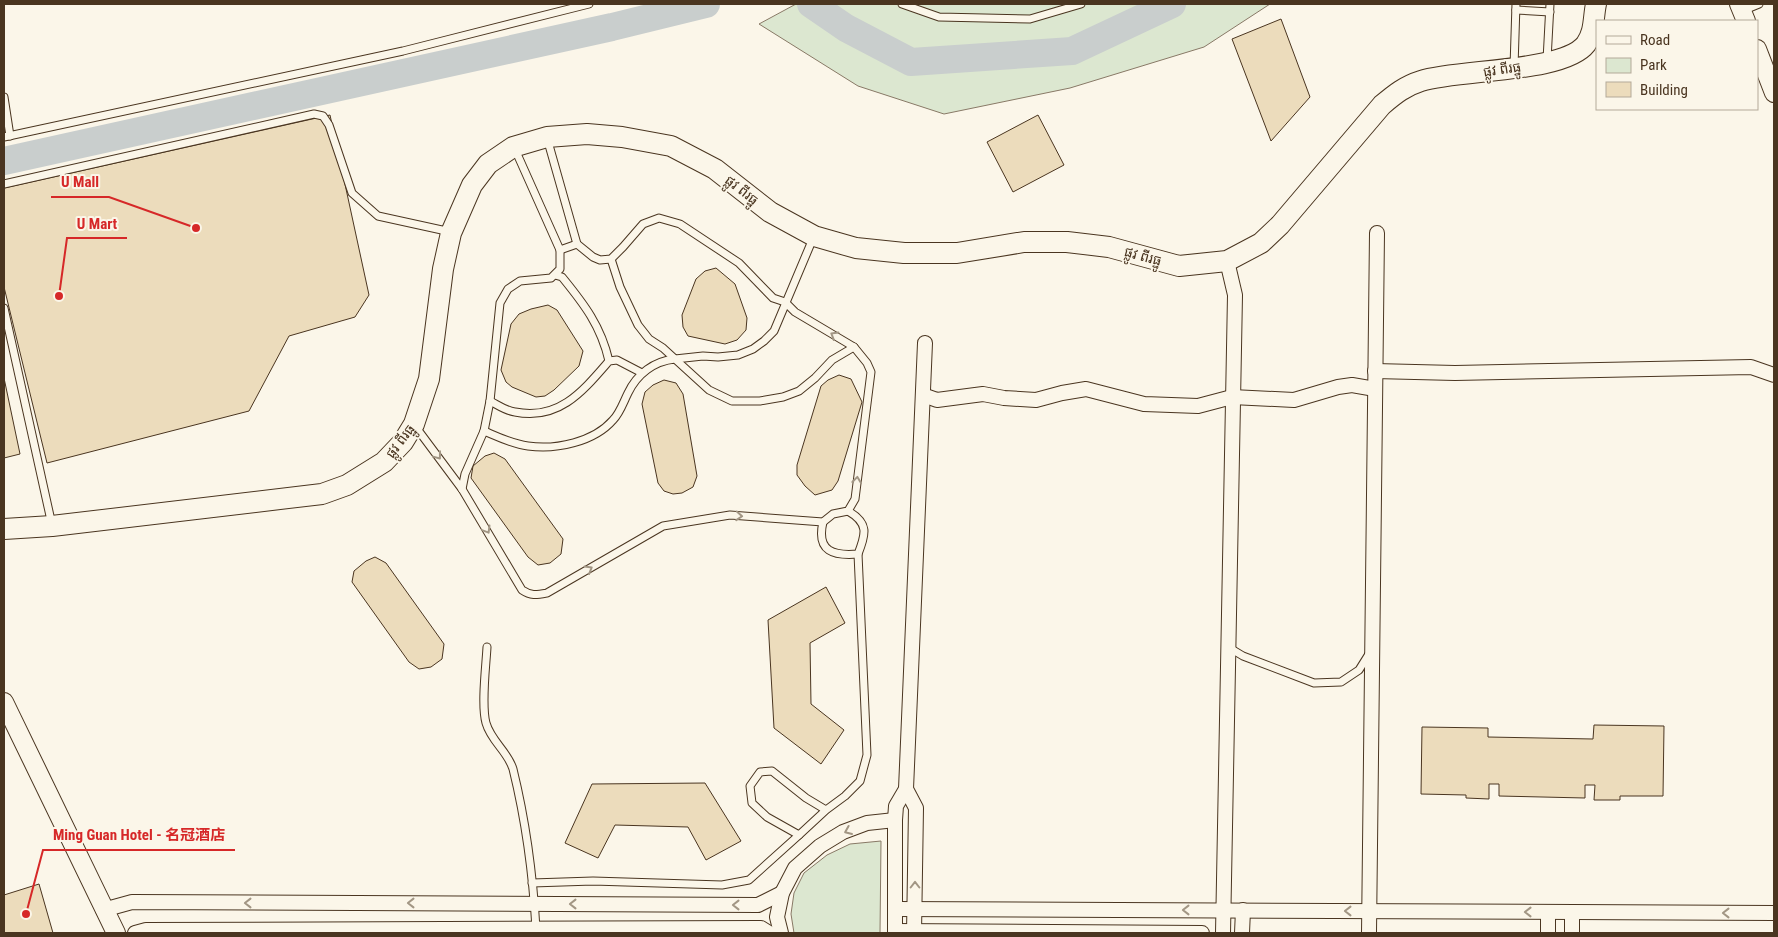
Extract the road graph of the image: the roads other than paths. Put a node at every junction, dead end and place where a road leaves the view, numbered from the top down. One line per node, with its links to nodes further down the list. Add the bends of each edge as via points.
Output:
1 (589, 4): 6 (lane)
2 (902, 4): 3 (lane, via 939,17 1030,19)
3 (1081, 4)
4 (1596, 4): 10 (main road, ផ្លូវ ពីរធ្នូ)
5 (1759, 4): 9 (lane)
6 (567, 7): 16 (lane, via 403,51)
7 (1516, 7): 8 (lane); 13 (lane)
8 (1550, 8): 12 (lane)
9 (1742, 12)
10 (1595, 31): 12 (main road, ផ្លូវ ពីរធ្នូ, via 1586,45 1573,55)
11 (1758, 52): 14 (street)
12 (1546, 63): 13 (main road, ផ្លូវ ពីរធ្នូ)
13 (1514, 68): 26 (main road, ផ្លូវ ពីរធ្នូ, via 1422,80 1401,89 1382,105 1280,225 1261,243)
14 (1774, 93)
15 (4, 98): 16 (lane)
16 (7, 137)
17 (546, 137): 18 (main road, ផ្លូវ ពីរធ្នូ); 22 (main road, ផ្លូវ ពីរធ្នូ, via 587,134 671,146 715,169 770,212); 23 (lane)
18 (513, 147): 20 (main road, ផ្លូវ ពីរធ្នូ, via 488,164 472,185); 24 (lane)
19 (4, 184): 20 (lane, via 314,114 326,120 352,193 370,210 378,216)
20 (451, 232): 41 (main road, ផ្លូវ ពីរធ្នូ, via 443,269 430,379)
21 (1377, 233): 34 (street)
22 (814, 236): 26 (main road, ផ្លូវ ពីរធ្នូ, via 856,248 904,253 957,253 1024,242 1067,242 1109,247 1179,266); 28 (lane)
23 (577, 244): 24 (lane); 25 (lane, via 593,257)
24 (560, 250): 27 (lane, via 560,268)
25 (610, 259): 28 (lane, via 643,224 658,218 680,224 739,263 773,298); 32 (lane, via 638,326)
26 (1227, 261): 39 (street, via 1235,295)
27 (555, 275): 33 (lane, via 562,277 594,320); 40 (lane, via 520,281 508,289 500,303)
28 (785, 302): 31 (lane, one-way to 28, via 795,312); 32 (lane, via 774,331 753,349 738,355)
29 (4, 308): 46 (lane)
30 (926, 344): 38 (street)
31 (854, 347): 32 (lane, via 832,360 799,391 760,401 732,401 709,390); 44 (lane, one-way to 31, via 855,499 871,372)
32 (675, 359): 35 (lane, via 654,364)
33 (609, 361): 35 (lane, via 617,360); 40 (lane, via 580,393 559,408 536,414 513,412)
34 (1375, 371): 36 (street, via 1455,373 1752,366); 37 (street)
35 (642, 373): 42 (lane, via 614,419 601,432 583,440 554,446 528,446)
36 (1774, 375)
37 (1375, 389): 39 (street, via 1338,387 1294,400); 51 (street)
38 (923, 395): 39 (street, via 937,400 983,394 1036,400 1086,389 1144,404 1170,406 1198,406); 53 (street)
39 (1232, 397): 50 (street)
40 (490, 401): 42 (lane)
41 (414, 424): 43 (lane, one-way to 43); 46 (main road, ផ្លូវ ពីរធ្នូ, via 403,442 384,462 347,485 322,494)
42 (484, 432): 43 (lane, via 465,474)
43 (462, 489): 45 (lane, one-way to 45, via 522,590 535,596 547,593 663,526 730,515)
44 (848, 511): 45 (lane, via 833,514); 48 (lane, via 859,517 865,528)
45 (823, 522): 48 (lane, via 820,534 824,546 834,553)
46 (52, 526): 47 (main road, ផ្លូវ ពីរធ្នូ)
47 (4, 529)
48 (858, 554): 54 (lane, via 867,755 860,781)
49 (487, 647): 57 (lane, via 486,723 511,761)
50 (1228, 647): 51 (lane, via 1314,683 1341,682 1359,670); 63 (street)
51 (1372, 649): 65 (street)
52 (4, 702): 62 (street)
53 (906, 789): 55 (street, via 896,806); 61 (street, one-way to 53, via 916,808)
54 (826, 810): 56 (lane); 56 (lane, via 772,772 760,772 750,786 752,803 767,817)
55 (895, 820): 58 (street, one-way to 58, via 867,823 820,846 795,868); 60 (street)
56 (799, 835): 57 (lane, via 749,880 722,885)
57 (532, 882): 59 (lane)
58 (782, 893): 59 (street, one-way to 59, via 758,905); 76 (street, via 777,917)
59 (534, 904): 62 (street, one-way to 62, via 132,902); 69 (lane)
60 (896, 909): 61 (street); 71 (street)
61 (915, 909): 63 (street, one-way to 61); 72 (street)
62 (103, 910): 73 (street)
63 (1224, 910): 64 (street); 78 (street)
64 (1243, 910): 65 (street, one-way to 64); 79 (street)
65 (1368, 911): 66 (street, one-way to 65); 80 (street)
66 (1548, 912): 67 (street); 81 (street)
67 (1572, 912): 68 (street, one-way to 67); 82 (street)
68 (1774, 913)
69 (536, 929): 70 (street); 74 (street, via 146,930)
70 (672, 931): 75 (street, via 761,928)
71 (895, 932): 72 (street)
72 (914, 932): 77 (street)
73 (116, 933)
74 (136, 933)
75 (769, 933)
76 (781, 933)
77 (1202, 933)
78 (1223, 933)
79 (1242, 933)
80 (1369, 933)
81 (1548, 933)
82 (1572, 933)

